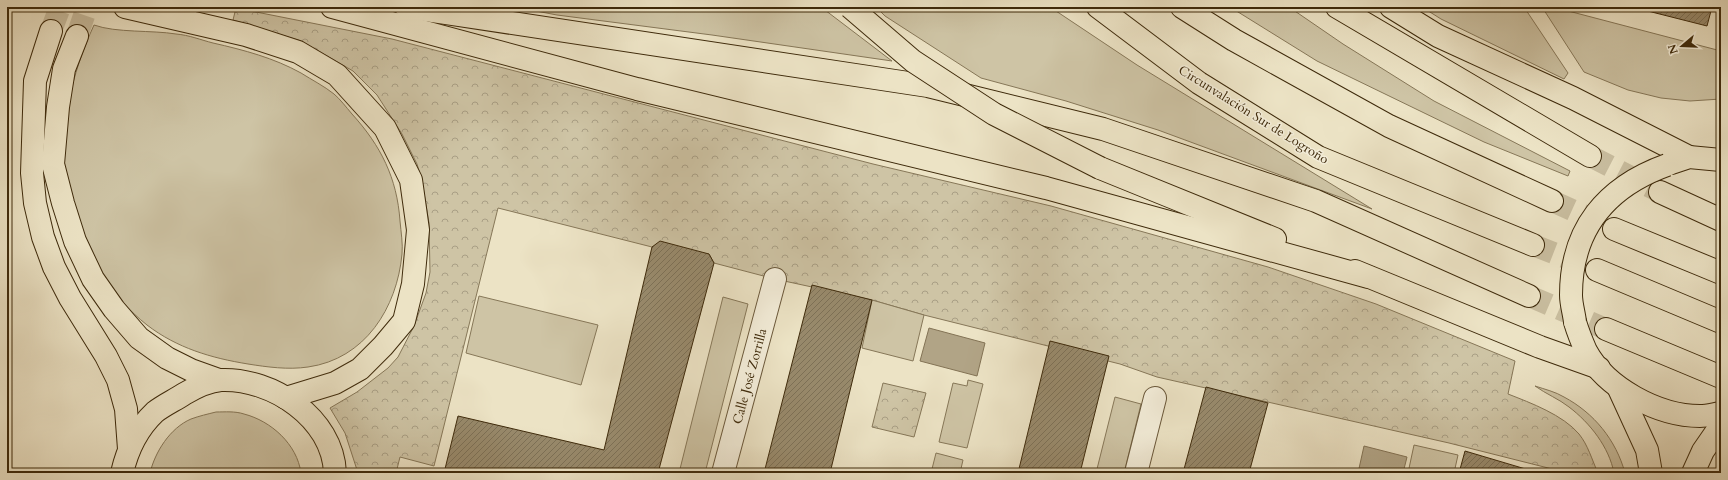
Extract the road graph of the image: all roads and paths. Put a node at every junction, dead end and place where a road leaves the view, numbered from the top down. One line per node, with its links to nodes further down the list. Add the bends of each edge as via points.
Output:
1 (126, 7): 30 (main road, via 246,35 298,52 337,75 385,128 411,180 418,230 413,284 404,321 360,369 335,382)
2 (332, 7): 21 (main road, via 637,89 1046,188)
3 (406, 7): 23 (main road, via 928,86 1103,129 1316,201)
4 (850, 7): 21 (main road, bridge, via 913,61 994,114 1100,168)
5 (1098, 7): 18 (main road, Circunvalación Sur de Logroño, via 1199,83 1318,157)
6 (1182, 7): 15 (main road, via 1234,40 1389,126)
7 (1337, 7): 11 (main road)
8 (1391, 7): 12 (main road, via 1438,36 1573,98)
9 (51, 31): 34 (main road, via 35,81 32,173 35,203 43,237 54,267 118,380 126,409)
10 (77, 36): 28 (main road, via 63,77 54,164 75,241 93,279 139,338 167,358)
11 (1590, 156)
12 (1689, 157): 13 (main road); 26 (main road, bridge, via 1650,171 1616,191 1590,221 1574,257 1571,296 1575,322 1587,352)
13 (1720, 158)
14 (1660, 192): 16 (main road)
15 (1552, 201)
16 (1721, 220)
17 (1614, 229): 20 (main road)
18 (1533, 245)
19 (1597, 270): 24 (main road)
20 (1721, 273)
21 (1368, 277): 26 (main road, via 1540,347)
22 (775, 279): 37 (street, Calle José Zorrilla)
23 (1529, 296)
24 (1721, 322)
25 (1606, 329): 27 (main road)
26 (1599, 368): 29 (main road)
27 (1721, 377)
28 (219, 380): 30 (main road, via 256,384); 34 (main road, via 195,388 155,412)
29 (1619, 389): 32 (main road, via 1660,410 1700,416); 39 (main road, via 1647,450)
30 (286, 398): 35 (main road, via 320,428 330,448)
31 (1155, 398): 38 (street)
32 (1721, 413)
33 (1721, 425): 40 (main road, via 1703,451)
34 (129, 448): 36 (main road)
35 (337, 472)
36 (122, 473)
37 (723, 473)
38 (1136, 473)
39 (1651, 473)
40 (1694, 473)

